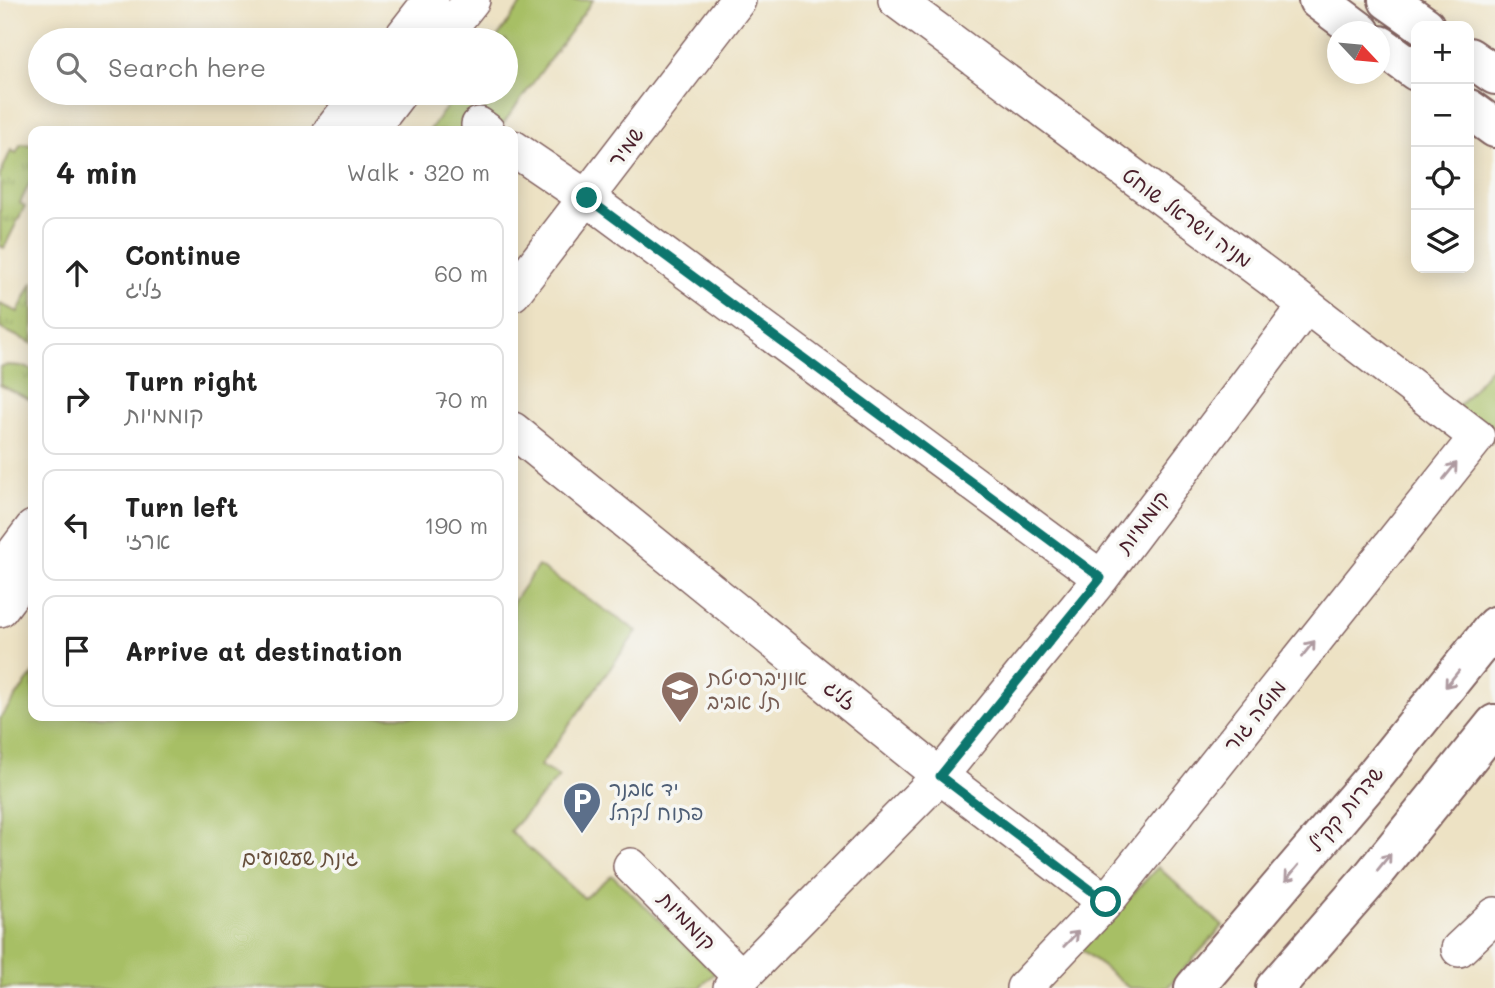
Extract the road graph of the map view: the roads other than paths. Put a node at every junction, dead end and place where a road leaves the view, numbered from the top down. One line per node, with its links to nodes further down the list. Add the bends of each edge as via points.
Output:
1 (431, 0): 9 (street)
2 (472, 0): 10 (street)
3 (738, 0): 22 (street, שמיר)
4 (896, 0): 24 (street, מניה וישראל שוחט)
5 (1318, 0): 7 (main road)
6 (1388, 0): 8 (main road)
7 (1346, 21)
8 (1418, 21)
9 (409, 28)
10 (450, 28)
11 (1390, 52): 13 (main road)
12 (1474, 60): 14 (main road)
13 (1411, 67)
14 (1495, 75)
15 (351, 105): 18 (street)
16 (390, 105): 19 (street)
17 (1474, 113): 20 (main road)
18 (335, 126)
19 (374, 126)
20 (1495, 128)
21 (518, 151): 22 (street)
22 (587, 198): 23 (street, שמיר); 30 (street)
23 (518, 287)
24 (1306, 306): 26 (street, מניה וישראל שוחט); 30 (street, קוממיות)
25 (518, 434): 34 (street, זליג)
26 (1477, 437): 36 (street, מוטה גור, one-way to 26)
27 (28, 535): 28 (street)
28 (0, 572)
29 (28, 572): 31 (street)
30 (1101, 578): 34 (street, קוממיות)
31 (0, 609)
32 (1495, 626): 40 (main road, שדרות קק"ל, one-way to 40)
33 (1495, 724): 42 (main road, one-way to 33, via 1370,880)
34 (940, 776): 36 (street, זליג); 39 (street, קוממיות)
35 (631, 866): 39 (street, קוממיות)
36 (1106, 902): 41 (street, מוטה גור, one-way to 36)
37 (1494, 917): 38 (street)
38 (1460, 949)
39 (736, 983)
40 (1199, 986)
41 (1024, 988)
42 (1275, 988)

